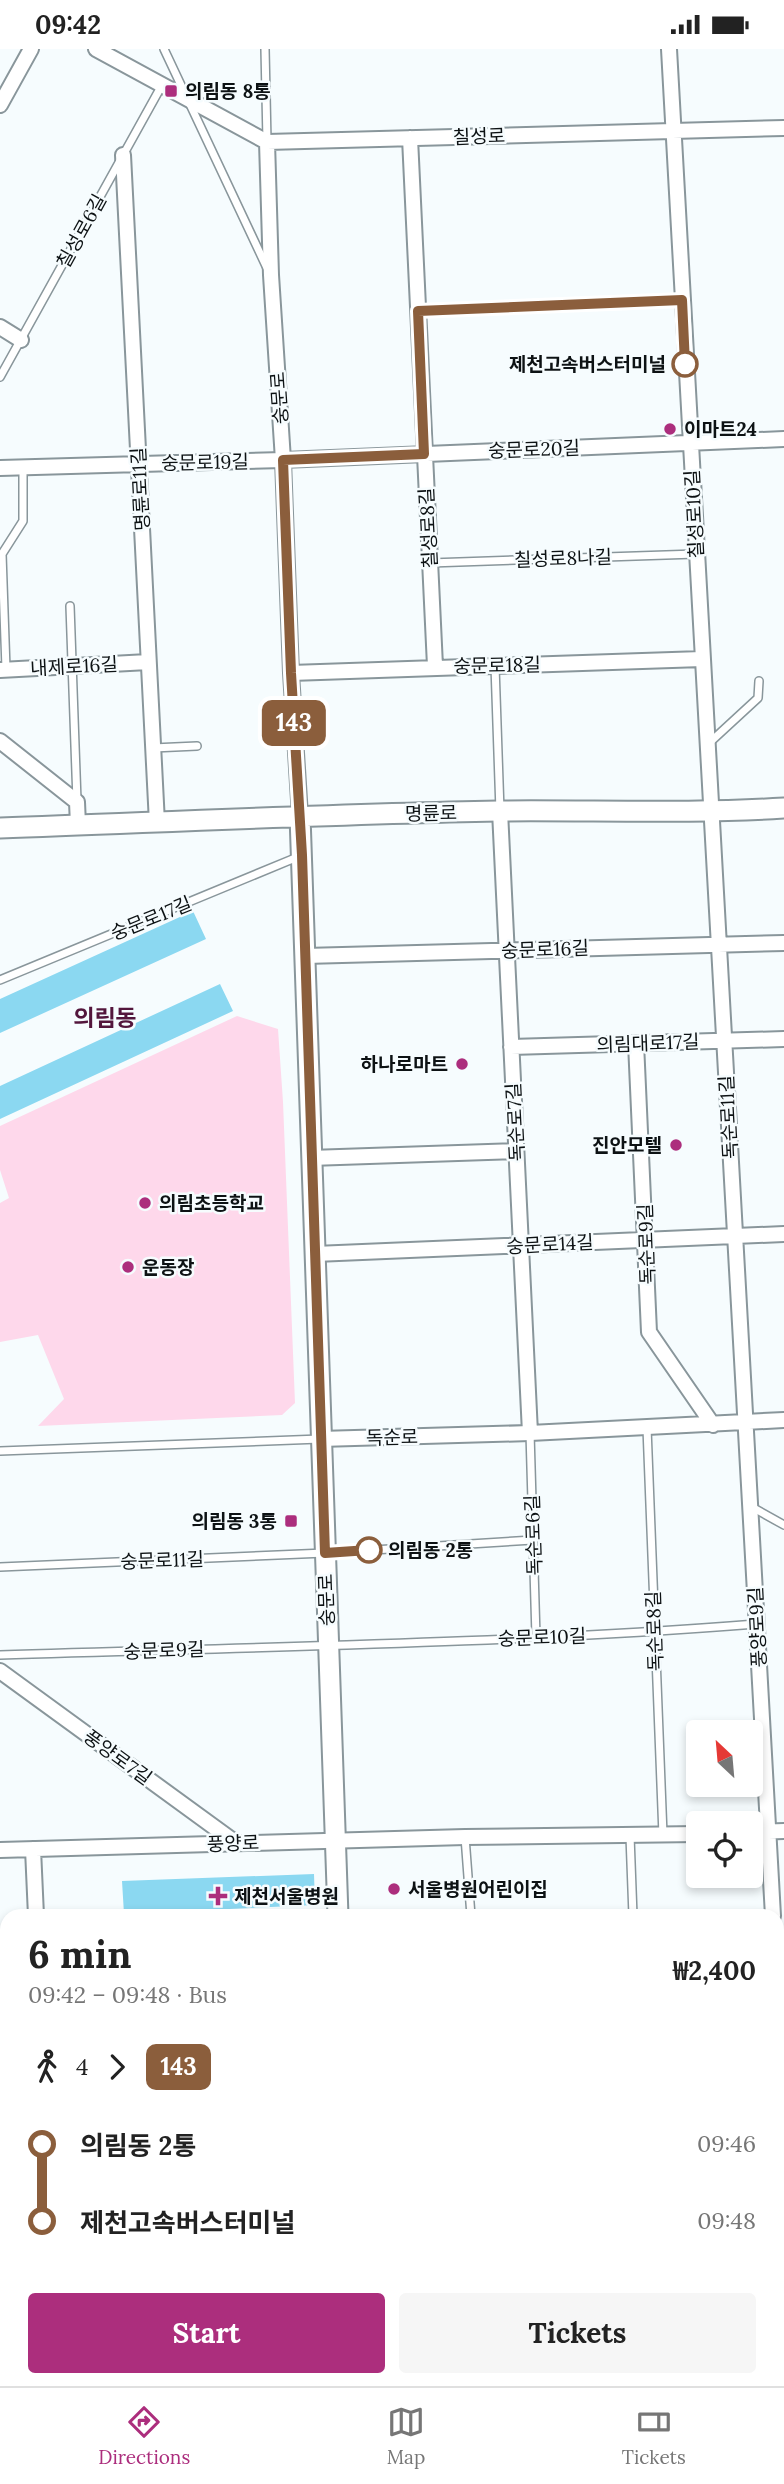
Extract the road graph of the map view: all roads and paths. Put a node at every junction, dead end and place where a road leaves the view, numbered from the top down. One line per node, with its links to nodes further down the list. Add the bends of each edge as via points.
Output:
1 (31, 49): 8 (street)
2 (96, 49): 6 (street, 칠성로)
3 (164, 49): 7 (lane)
4 (265, 49): 12 (lane)
5 (669, 49): 10 (street, 칠성로10길)
6 (162, 85): 7 (street, 칠성로); 13 (lane, 칠성로6길)
7 (185, 98): 12 (street, 칠성로); 14 (lane)
8 (0, 104)
9 (784, 128): 10 (street, 칠성로)
10 (672, 131): 11 (street, 칠성로); 15 (street, 칠성로10길)
11 (410, 138): 12 (street, 칠성로); 16 (street, 칠성로8길)
12 (267, 142): 14 (street, 숭문로)
13 (123, 155): 18 (lane, 칠성로6길); 24 (street, 명륜로11길)
14 (271, 275): 23 (street, 숭문로)
15 (682, 300): 16 (lane); 21 (street, 칠성로10길)
16 (418, 311): 22 (street, 칠성로8길)
17 (0, 327): 18 (street)
18 (21, 340): 19 (lane, 칠성로6길)
19 (0, 377)
20 (784, 439): 21 (street, 숭문로20길)
21 (690, 443): 22 (street, 숭문로20길); 27 (street, 칠성로10길)
22 (424, 454): 23 (street, 숭문로20길); 28 (street, 칠성로8길)
23 (283, 460): 24 (street, 숭문로19길); 36 (street, 숭문로)
24 (138, 464): 25 (street, 숭문로19길); 31 (street, 명륜로11길)
25 (23, 467): 26 (street, 숭문로19길); 35 (lane, via 23,521 2,554)
26 (0, 468)
27 (696, 554): 28 (lane, 칠성로8나길); 30 (street, 칠성로10길)
28 (430, 563): 34 (street, 칠성로8길)
29 (70, 606): 33 (lane)
30 (702, 659): 32 (street, 숭문로18길); 39 (street, 칠성로10길)
31 (148, 662): 33 (street, 내제로16길); 41 (street, 명륜로11길)
32 (495, 665): 34 (street, 숭문로18길); 44 (lane)
33 (72, 666): 35 (street, 내제로16길); 42 (lane)
34 (435, 666): 36 (street, 숭문로18길)
35 (3, 670)
36 (291, 673): 46 (street, 숭문로)
37 (759, 681): 39 (lane, via 758,698)
38 (0, 741): 42 (street)
39 (707, 745): 45 (street, 칠성로10길)
40 (197, 746): 41 (lane)
41 (153, 748): 47 (street, 명륜로11길)
42 (77, 801): 48 (street)
43 (784, 808): 45 (street, 명륜로)
44 (500, 811): 45 (street, 명륜로); 46 (street, 명륜로); 53 (street, 독순로7길)
45 (711, 812): 52 (street, 독순로11길)
46 (300, 816): 47 (street, 명륜로); 50 (street, 숭문로)
47 (156, 823): 48 (street, 명륜로)
48 (78, 825): 49 (street, 명륜로)
49 (0, 828)
50 (302, 855): 54 (street, 숭문로); 55 (lane, 숭문로17길)
51 (784, 943): 52 (street, 숭문로16길)
52 (718, 945): 53 (street, 숭문로16길); 57 (street, 독순로11길)
53 (508, 950): 54 (street, 숭문로16길); 59 (street, 독순로7길)
54 (305, 956): 61 (street, 숭문로)
55 (0, 980)
56 (784, 1039): 57 (street, 의림대로17길)
57 (723, 1040): 58 (street, 의림대로17길); 63 (street, 독순로11길)
58 (636, 1043): 59 (street, 의림대로17길); 64 (street, 독순로9길)
59 (511, 1047): 60 (street, 독순로7길)
60 (516, 1151): 61 (street); 65 (street, 독순로7길)
61 (310, 1158): 66 (street, 숭문로)
62 (784, 1234): 63 (street, 숭문로14길)
63 (735, 1236): 64 (street, 숭문로14길); 68 (street, 독순로11길)
64 (646, 1240): 65 (street, 숭문로14길); 69 (street, 독순로9길, via 649,1332)
65 (521, 1246): 66 (street, 숭문로14길); 71 (street, 독순로7길)
66 (315, 1254): 72 (street, 숭문로)
67 (784, 1420): 68 (street, 독순로)
68 (745, 1422): 69 (street, 독순로); 74 (street, 풍양로9길)
69 (713, 1425): 70 (street, 독순로)
70 (647, 1428): 71 (street, 독순로); 80 (lane, 독순로8길)
71 (530, 1433): 72 (street, 독순로); 76 (lane, 독순로6길)
72 (320, 1439): 73 (lane, 독순로); 77 (street, 숭문로)
73 (0, 1451)
74 (750, 1506): 75 (lane); 79 (street, 풍양로9길)
75 (784, 1525)
76 (533, 1540): 77 (lane, 숭문로11길); 81 (lane, 독순로6길)
77 (325, 1553): 78 (lane, 숭문로11길); 82 (street, 숭문로)
78 (0, 1567)
79 (756, 1624): 80 (lane, 숭문로10길); 87 (street, 풍양로9길)
80 (654, 1632): 81 (lane, 숭문로10길); 89 (lane, 독순로8길)
81 (536, 1637): 82 (lane, 숭문로10길)
82 (327, 1645): 83 (lane, 숭문로9길); 92 (street, 숭문로)
83 (0, 1655)
84 (0, 1671): 93 (street, 풍양로7길)
85 (784, 1831): 87 (street)
86 (763, 1832): 87 (street)
87 (768, 1832): 100 (street, 풍양로9길)
88 (686, 1834): 89 (street, 풍양로)
89 (663, 1835): 90 (street, 풍양로)
90 (630, 1836): 91 (street, 풍양로); 99 (lane)
91 (465, 1837): 92 (street, 풍양로); 98 (lane)
92 (335, 1840): 93 (street, 풍양로); 97 (street, 숭문로)
93 (236, 1843): 94 (street, 풍양로)
94 (33, 1849): 95 (street, 풍양로); 96 (street)
95 (0, 1850)
96 (36, 1909)
97 (338, 1909)
98 (470, 1909)
99 (633, 1909)
100 (773, 1909)

